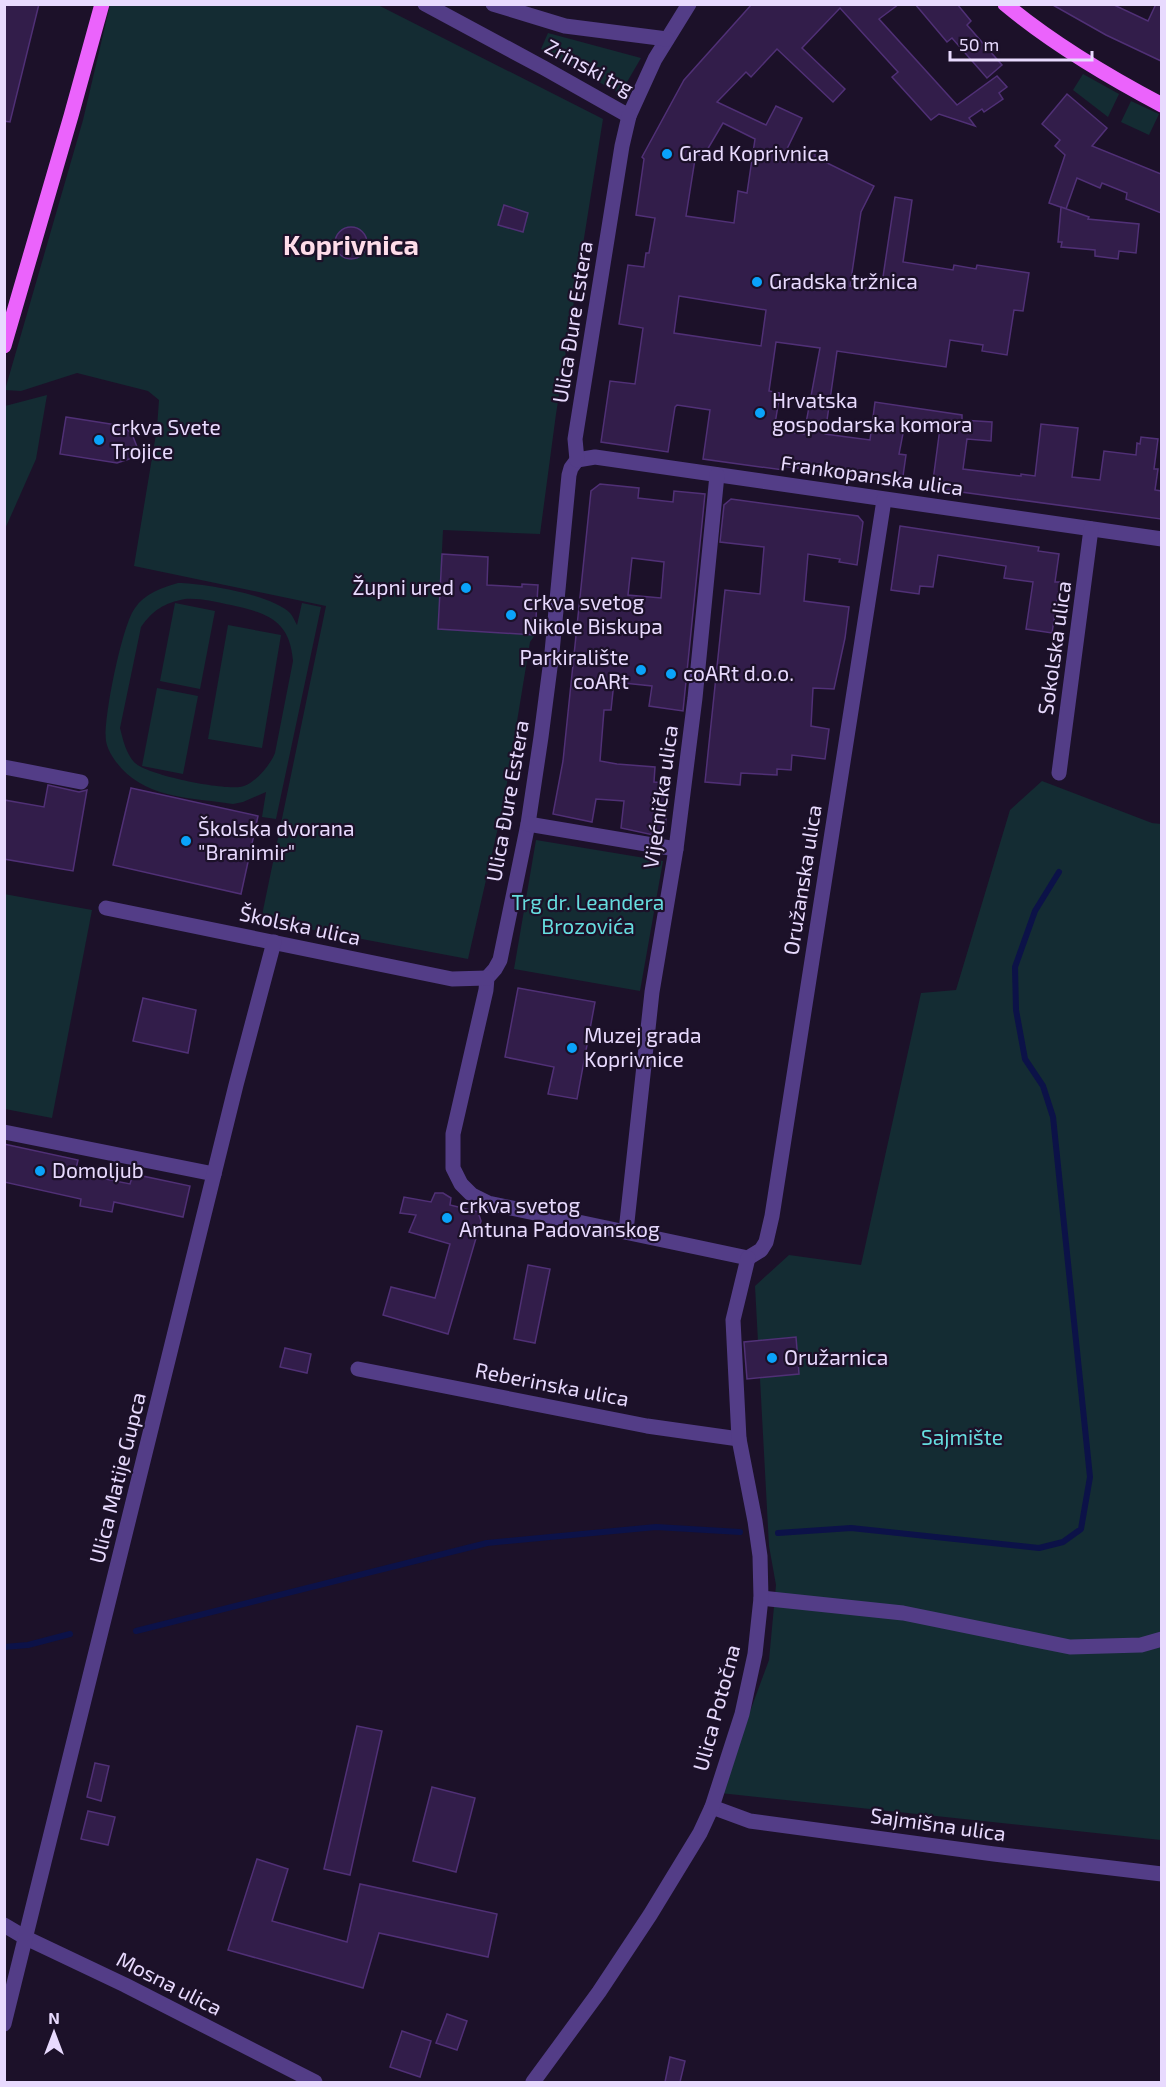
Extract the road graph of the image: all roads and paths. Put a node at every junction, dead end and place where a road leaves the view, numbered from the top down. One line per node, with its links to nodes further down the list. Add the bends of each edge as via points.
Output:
1 (102, 4): 9 (main road)
2 (425, 4): 8 (street, Zrinski trg)
3 (493, 4): 6 (street, Zrinski trg, via 565,26)
4 (689, 4): 6 (street)
5 (1005, 4): 7 (main road, via 1096,68)
6 (667, 39): 8 (street, Zrinski trg)
7 (1161, 105)
8 (629, 116): 10 (street, Ulica Đure Estera, via 575,439)
9 (4, 346)
10 (577, 460): 11 (street, Frankopanska ulica, via 595,457); 18 (street, Ulica Đure Estera, via 569,475 552,652)
11 (717, 475): 12 (street, Frankopanska ulica); 19 (street, Vijećnička ulica)
12 (884, 500): 13 (street, Frankopanska ulica); 26 (street, Oružanska ulica, via 772,1216 766,1242)
13 (1091, 529): 14 (street, Frankopanska ulica); 16 (street, Sokolska ulica)
14 (1161, 539)
15 (4, 767): 17 (street)
16 (1059, 773)
17 (81, 782)
18 (528, 824): 19 (street); 22 (street, Ulica Đure Estera, via 500,960)
19 (676, 849): 25 (street, Vijećnička ulica, via 652,992)
20 (106, 908): 21 (street, Školska ulica)
21 (274, 942): 22 (street, Školska ulica, via 452,979); 24 (street, Ulica Matije Gupca)
22 (487, 978): 25 (street, Ulica Đure Estera, via 453,1134 453,1168 461,1184 488,1203)
23 (4, 1132): 24 (street)
24 (214, 1174): 34 (street, Ulica Matije Gupca)
25 (626, 1231): 26 (street)
26 (748, 1258): 28 (street, Ulica Potočna, via 733,1320)
27 (358, 1369): 28 (street, Reberinska ulica, via 647,1426)
28 (739, 1439): 29 (street, Ulica Potočna, via 760,1556)
29 (761, 1598): 30 (street, via 903,1613 1070,1647 1140,1645); 31 (street, Ulica Potočna, via 755,1654 742,1714)
30 (1161, 1639)
31 (712, 1807): 32 (street, Sajmišna ulica, via 750,1821); 37 (street, Ulica Potočna, via 650,1915)
32 (1161, 1874)
33 (4, 1924): 34 (street, Mosna ulica)
34 (26, 1938): 35 (street, Ulica Matije Gupca); 36 (street, Mosna ulica)
35 (4, 2025)
36 (315, 2082)
37 (532, 2082)

